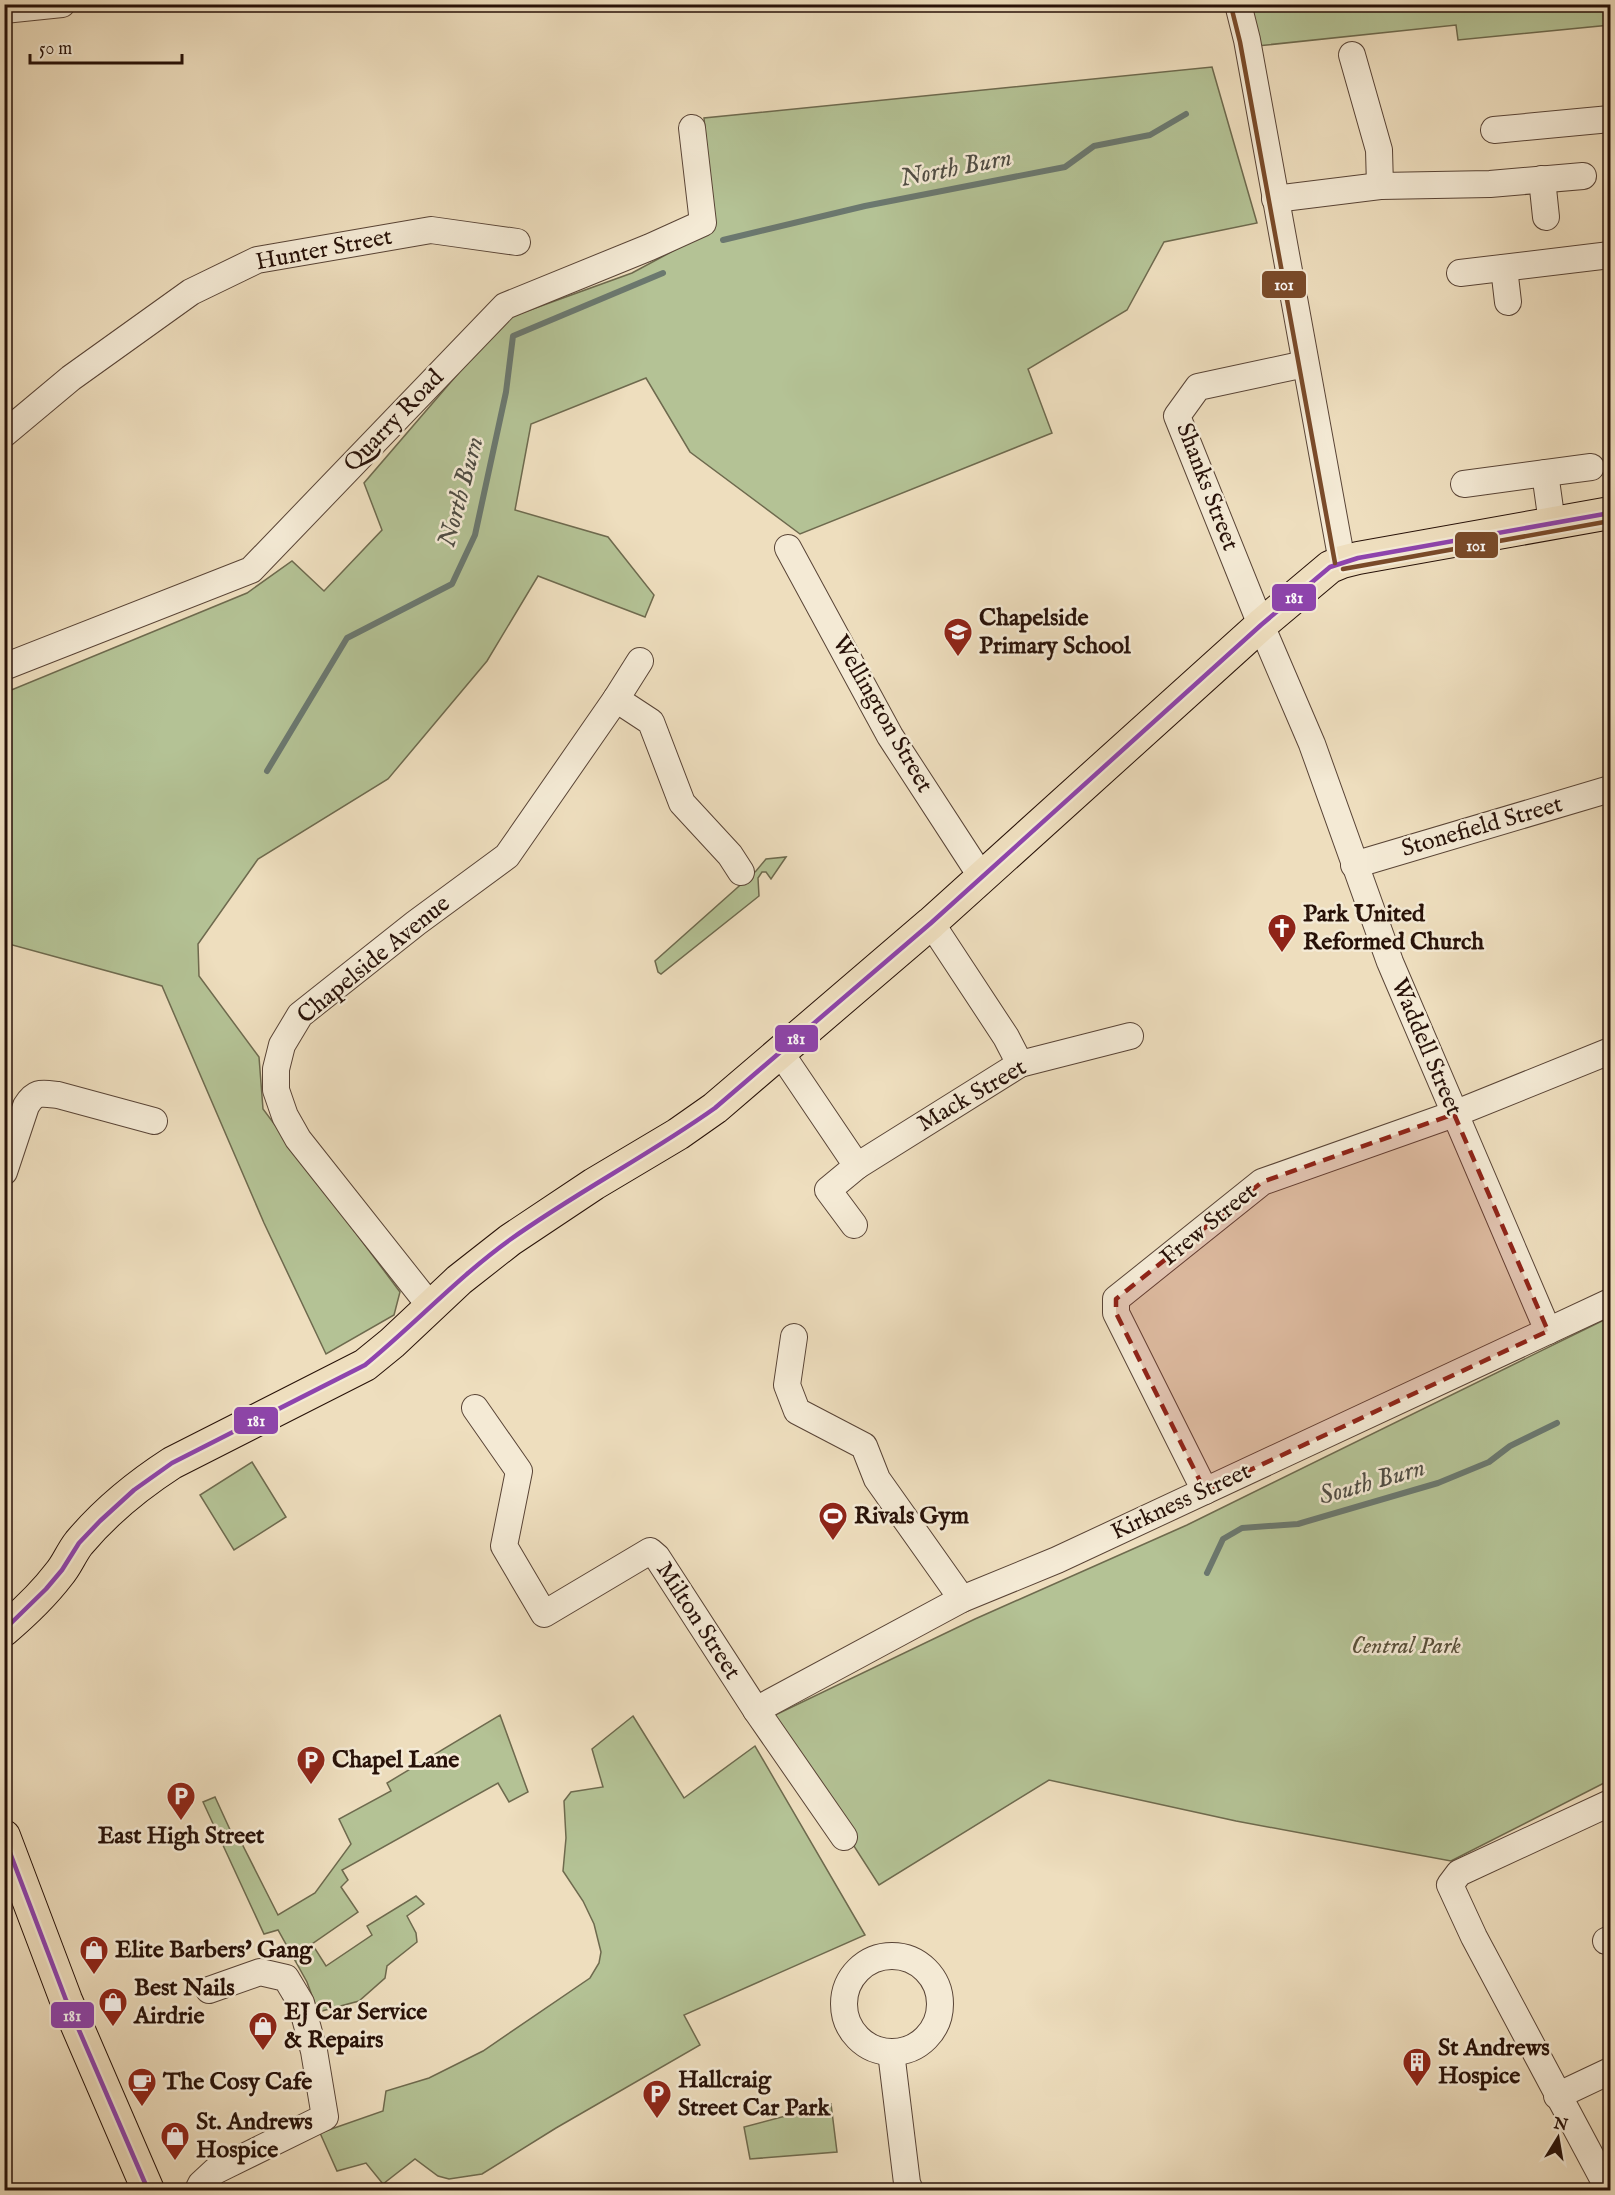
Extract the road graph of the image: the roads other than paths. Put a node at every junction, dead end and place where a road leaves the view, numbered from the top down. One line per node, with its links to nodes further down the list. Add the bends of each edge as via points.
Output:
1 (62, 4): 3 (street)
2 (1238, 4): 11 (street)
3 (4, 10)
4 (1352, 55): 10 (street, via 1379,150)
5 (1611, 119): 7 (street)
6 (692, 128): 29 (street, Quarry Road, via 703,223 505,306 251,570)
7 (1494, 130)
8 (1583, 176): 9 (street)
9 (1542, 179): 10 (street); 12 (street)
10 (1380, 186): 11 (street)
11 (1275, 199): 18 (street)
12 (1546, 217)
13 (517, 242): 19 (street, Hunter Street, via 431,230 256,260 191,292 71,378)
14 (1611, 255): 15 (street)
15 (1504, 268): 16 (street); 17 (street)
16 (1460, 273)
17 (1508, 302)
18 (1305, 364): 26 (street); 27 (street, Shanks Street, via 1198,387 1178,416)
19 (4, 434)
20 (1591, 467): 21 (street)
21 (1545, 473): 22 (street); 24 (street)
22 (1464, 484)
23 (1611, 513): 24 (main road)
24 (1552, 523): 26 (main road)
25 (788, 548): 34 (street, Wellington Street, via 890,736)
26 (1342, 562): 27 (main road, via 1330,567)
27 (1261, 625): 32 (street, Waddell Street, via 1312,744); 34 (main road)
28 (640, 662): 30 (street, Chapelside Avenue)
29 (4, 667)
30 (616, 699): 33 (street, via 651,722 682,802); 46 (street, Chapelside Avenue, via 507,856 300,1015 282,1045 276,1090 298,1139)
31 (1611, 789): 32 (street, Stonefield Street)
32 (1354, 865): 40 (street, Waddell Street)
33 (741, 872)
34 (981, 876): 35 (main road)
35 (931, 923): 38 (main road); 39 (street)
36 (1130, 1036): 39 (street, Mack Street)
37 (1611, 1051): 40 (street, Frew Street)
38 (780, 1052): 42 (street); 46 (main road, via 678,1134 510,1240)
39 (1020, 1064): 42 (street, Mack Street)
40 (1454, 1114): 47 (street, Waddell Street); 50 (street, Frew Street, via 1262,1182 1116,1299 1116,1313)
41 (154, 1121): 43 (street, via 58,1095 32,1096)
42 (857, 1166): 44 (street, Mack Street, via 828,1190)
43 (4, 1172)
44 (854, 1226)
45 (1611, 1302): 47 (street, Kirkness Street)
46 (431, 1307): 52 (main road, via 365,1365 172,1462 152,1476 77,1545 60,1573)
47 (1548, 1331): 50 (street, Kirkness Street)
48 (794, 1337): 51 (street, via 787,1385 797,1411 864,1446 877,1479)
49 (475, 1408): 53 (street, Milton Street, via 519,1471 504,1546 544,1614 650,1551)
50 (1205, 1491): 51 (street, Kirkness Street, via 1058,1560)
51 (962, 1599): 53 (street, Kirkness Street)
52 (4, 1630)
53 (756, 1710): 56 (street, Milton Street)
54 (1611, 1803): 60 (street, via 1459,1873 1450,1885)
55 (4, 1836): 61 (main road, via 66,2000)
56 (844, 1837)
57 (209, 1990): 62 (street, via 260,1971 286,1978 301,2003 312,2042 325,2117 215,2171)
58 (891, 2052): 63 (street)
59 (1611, 2071): 60 (street)
60 (1557, 2096): 64 (street)
61 (148, 2190)
62 (198, 2190)
63 (910, 2190)
64 (1609, 2190)

